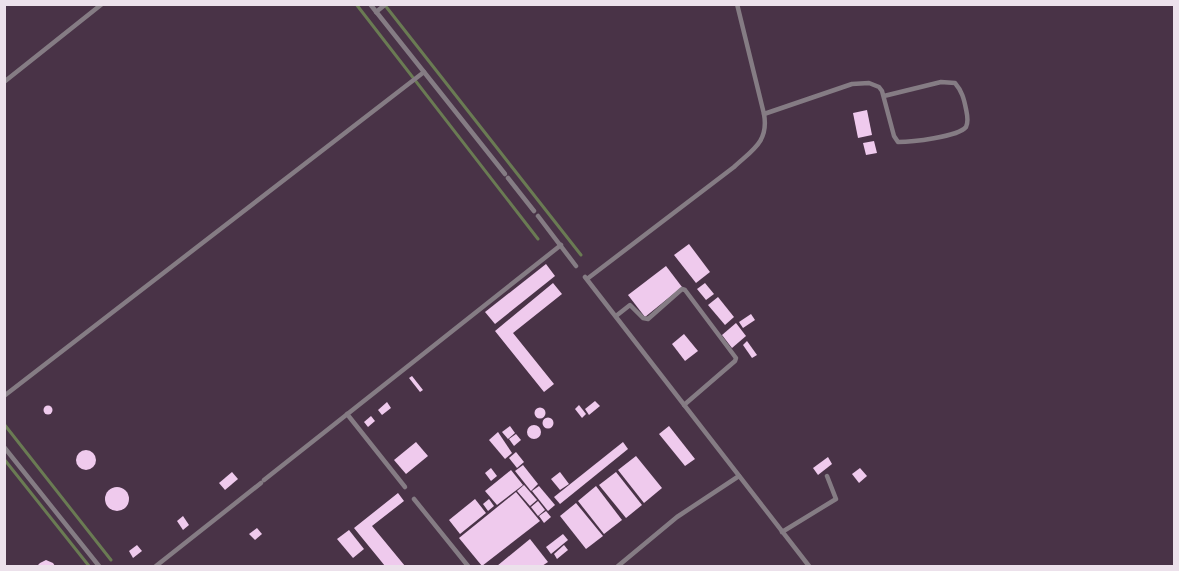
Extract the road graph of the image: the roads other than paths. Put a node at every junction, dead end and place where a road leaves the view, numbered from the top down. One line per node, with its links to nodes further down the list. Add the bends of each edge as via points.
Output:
1 (102, 4): 7 (lane)
2 (370, 4): 5 (lane)
3 (386, 4): 5 (lane)
4 (737, 4): 9 (lane)
5 (376, 12): 6 (lane)
6 (423, 72): 10 (lane); 15 (lane)
7 (4, 82)
8 (884, 96): 8 (lane, via 898,142 945,135 967,126 963,93 955,83 941,82); 9 (lane, via 879,87 869,83 852,84)
9 (764, 114): 14 (lane, via 767,128 753,150 586,278)
10 (534, 211)
11 (538, 216): 12 (lane)
12 (561, 245): 13 (lane); 17 (lane)
13 (576, 266)
14 (616, 316): 16 (lane); 16 (lane, via 630,305 648,319 685,290 736,358)
15 (4, 396)
16 (684, 405): 19 (lane)
17 (347, 414): 21 (lane); 25 (lane)
18 (4, 447): 24 (lane)
19 (739, 476): 23 (lane); 27 (lane, via 677,517)
20 (826, 476): 23 (lane, via 836,499)
21 (405, 487)
22 (414, 499): 26 (lane)
23 (782, 532): 28 (lane)
24 (99, 567)
25 (156, 567)
26 (468, 567)
27 (618, 567)
28 (809, 567)

